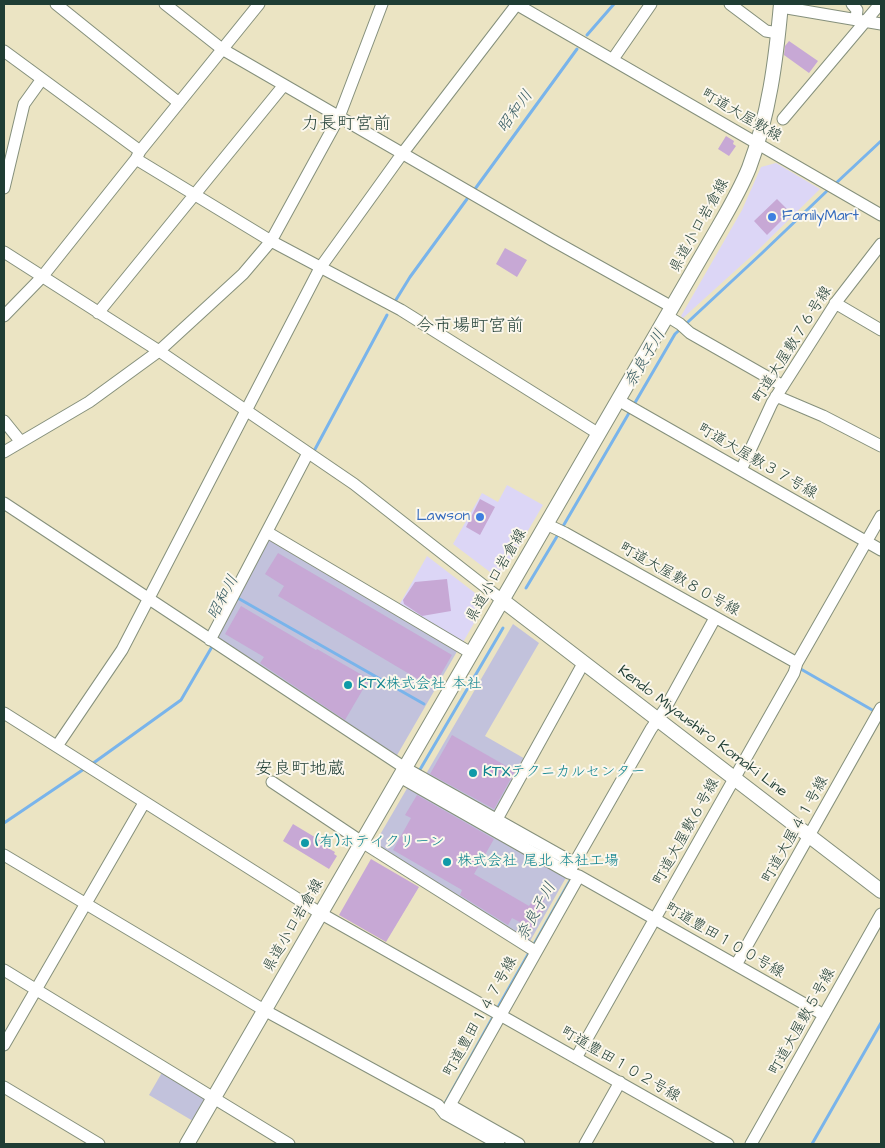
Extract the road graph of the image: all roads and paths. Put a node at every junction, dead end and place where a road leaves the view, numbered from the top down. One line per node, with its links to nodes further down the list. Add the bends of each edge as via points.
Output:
1 (56, 4): 19 (street)
2 (165, 4): 14 (street)
3 (259, 4): 14 (street)
4 (382, 4): 20 (street)
5 (517, 4): 16 (street, 町道大屋敷線); 24 (street)
6 (651, 4): 16 (street)
7 (730, 4): 13 (street, via 766,31)
8 (852, 4): 11 (street)
9 (880, 4): 11 (street)
10 (781, 5): 11 (street); 13 (main road, 県道小口岩倉線)
11 (861, 20): 12 (street); 21 (street)
12 (881, 24)
13 (778, 33): 23 (main road, 県道小口岩倉線, via 771,88)
14 (222, 49): 18 (street); 19 (street)
15 (4, 52): 17 (street)
16 (613, 59): 23 (street, 町道大屋敷線)
17 (42, 79): 22 (street, via 24,104); 25 (street)
18 (284, 85): 20 (street); 27 (street)
19 (179, 103): 25 (street)
20 (339, 116): 24 (street); 29 (street)
21 (783, 120)
22 (8, 142): 26 (street)
23 (757, 143): 28 (street, 町道大屋敷線); 35 (main road, 県道小口岩倉線, via 743,182)
24 (402, 154): 32 (street); 35 (street)
25 (138, 155): 27 (street); 33 (street)
26 (4, 188)
27 (196, 194): 29 (street); 36 (street)
28 (881, 215)
29 (270, 241): 32 (street); 39 (street, via 243,274)
30 (881, 244): 34 (street, 町道大屋敷７６号線)
31 (4, 252): 33 (street)
32 (320, 268): 43 (street); 45 (street, via 401,310)
33 (42, 277): 36 (street); 37 (street)
34 (835, 303): 38 (street); 40 (street, 町道大屋敷７６号線)
35 (670, 312): 40 (street, via 690,333); 42 (main road, 県道小口岩倉線)
36 (98, 313): 39 (street)
37 (4, 316)
38 (881, 330)
39 (159, 351): 43 (street); 46 (street, via 89,402)
40 (783, 386): 41 (street, 町道大屋敷７６号線)
41 (776, 396): 47 (street); 50 (street, 町道大屋敷７６号線)
42 (618, 400): 45 (main road, 県道小口岩倉線); 50 (street, 町道大屋敷３７号線)
43 (247, 411): 49 (street); 58 (street)
44 (4, 421): 46 (street)
45 (599, 434): 53 (main road, 県道小口岩倉線)
46 (21, 442): 48 (street)
47 (881, 446)
48 (4, 452)
49 (311, 455): 54 (street); 57 (street, via 354,484)
50 (741, 470): 55 (street, 町道大屋敷３７号線)
51 (4, 503): 58 (street)
52 (881, 516): 55 (street, 町道大屋敷６号線)
53 (546, 524): 57 (main road, 県道小口岩倉線); 59 (street, 町道大屋敷８０号線)
54 (270, 533): 60 (street); 61 (street)
55 (867, 542): 56 (street, 町道大屋敷３７号線); 63 (street, 町道大屋敷６号線)
56 (881, 550)
57 (497, 596): 61 (main road, 県道小口岩倉線); 62 (main road, Kendo Miyaushiro Komaki Line)
58 (150, 598): 60 (street); 67 (street, via 122,650)
59 (715, 618): 63 (street, 町道大屋敷８０号線); 66 (street, 町道豊田１４７号線)
60 (214, 642): 68 (street)
61 (471, 653): 68 (main road, 県道小口岩倉線)
62 (584, 662): 66 (main road, Kendo Miyaushiro Komaki Line); 72 (street)
63 (797, 663): 69 (street, 町道大屋敷６号線)
64 (881, 708): 73 (street, 町道大屋４１号線)
65 (4, 713): 67 (street, 町道豊田１０２号線)
66 (658, 719): 69 (main road, Kendo Miyaushiro Komaki Line); 76 (street, 町道豊田１４７号線)
67 (57, 746): 71 (street, 町道豊田１０２号線)
68 (402, 772): 72 (street); 74 (main road, 県道小口岩倉線); 76 (street, 町道豊田１００号線)
69 (734, 778): 73 (main road, Kendo Miyaushiro Komaki Line); 81 (street, 町道大屋敷６号線)
70 (272, 782): 74 (street)
71 (144, 803): 78 (street); 79 (street, 町道豊田１０２号線)
72 (498, 819): 76 (street)
73 (810, 835): 77 (main road, Kendo Miyaushiro Komaki Line); 83 (street, 町道大屋４１号線)
74 (362, 842): 79 (main road, 県道小口岩倉線); 82 (street)
75 (4, 854): 78 (street)
76 (574, 871): 81 (street, 町道豊田１００号線); 82 (street, 町道豊田１４７号線)
77 (881, 891)
78 (85, 903): 85 (street); 86 (street)
79 (320, 913): 86 (main road, 県道小口岩倉線); 87 (street, 町道豊田１０２号線)
80 (881, 914): 88 (street, 町道大屋敷５号線)
81 (655, 919): 83 (street, 町道豊田１００号線); 90 (street, 町道大屋敷６号線)
82 (536, 951): 87 (street, 町道豊田１４７号線)
83 (736, 965): 88 (street, 町道豊田１００号線)
84 (4, 970): 85 (street)
85 (36, 990): 89 (street); 93 (street)
86 (264, 1010): 93 (main road, 県道小口岩倉線); 94 (street)
87 (497, 1013): 90 (street, 町道豊田１０２号線); 94 (street, 町道豊田１４７号線)
88 (824, 1015): 102 (street, 町道大屋敷５号線)
89 (4, 1045)
90 (576, 1058): 91 (street, 町道豊田１０２号線)
91 (620, 1082): 100 (street); 101 (street, 町道豊田１０２号線)
92 (4, 1087): 95 (street)
93 (213, 1099): 96 (main road, 県道小口岩倉線); 97 (street)
94 (445, 1110): 98 (street); 99 (street)
95 (99, 1144)
96 (187, 1144)
97 (289, 1144)
98 (498, 1144)
99 (519, 1144)
100 (585, 1144)
101 (728, 1144)
102 (751, 1144)

